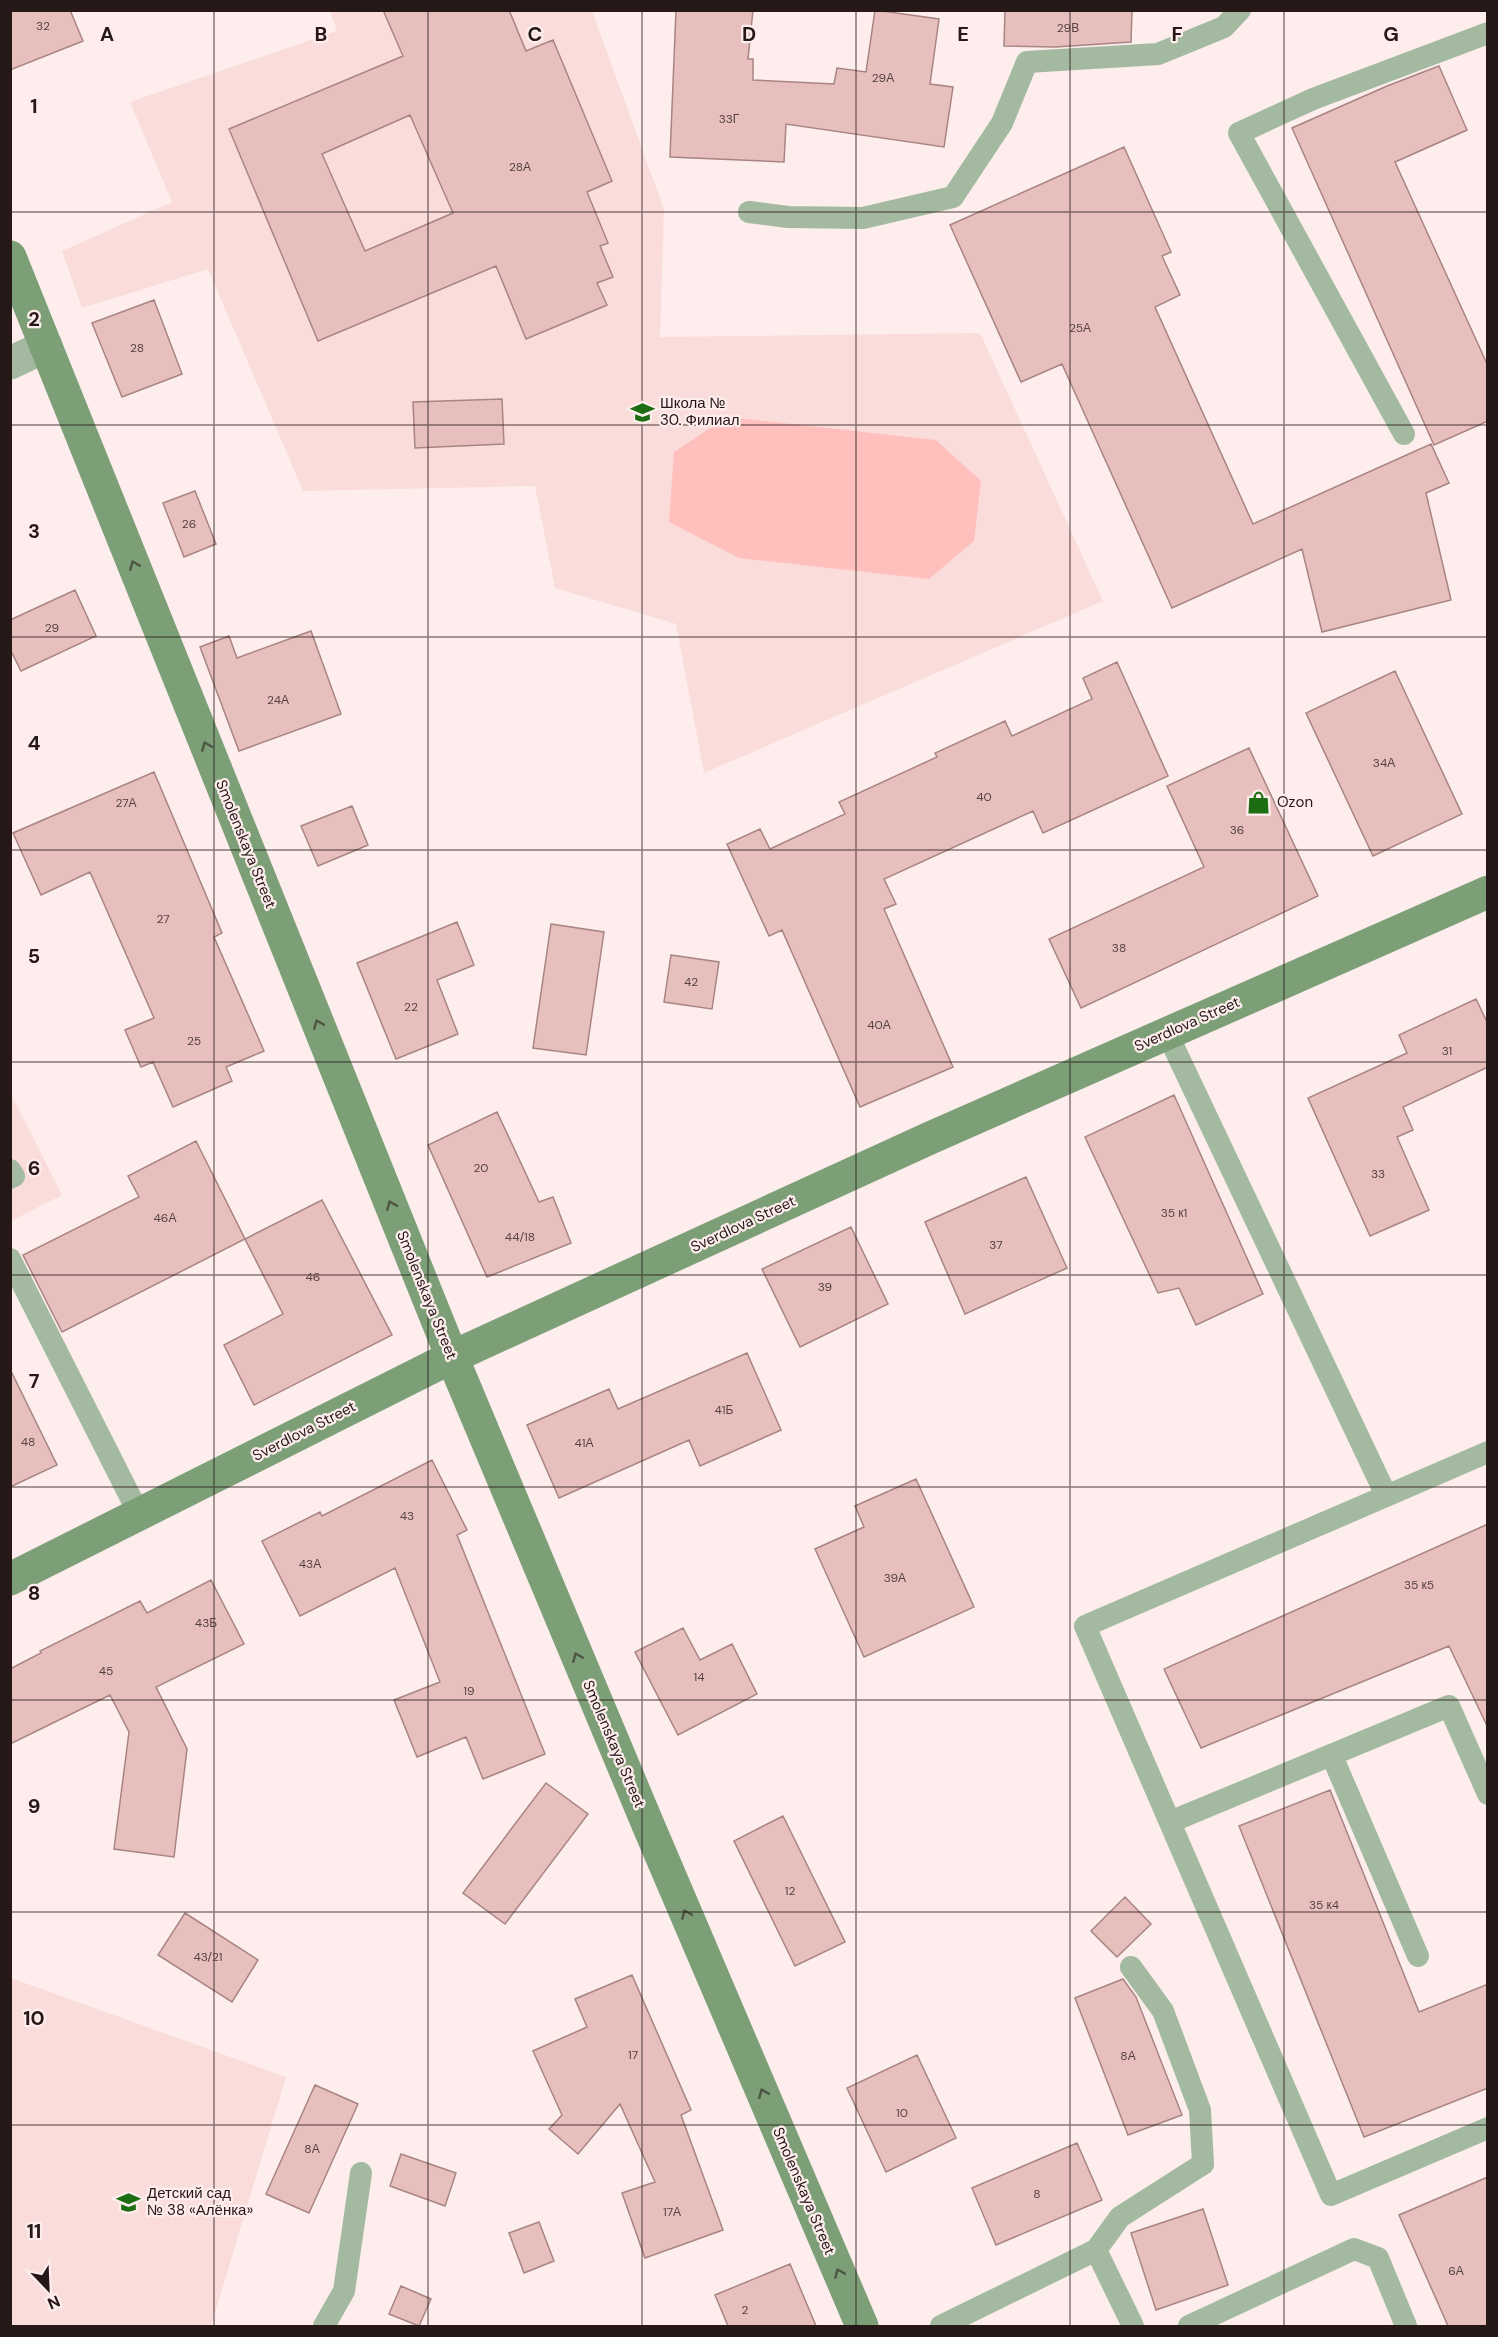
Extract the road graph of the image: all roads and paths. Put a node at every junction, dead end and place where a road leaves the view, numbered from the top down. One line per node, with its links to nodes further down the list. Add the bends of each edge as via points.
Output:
1 (1240, 10): 3 (lane, via 1224,27 1158,54 1028,62 1002,123 953,197 863,218)
2 (1487, 35): 7 (lane, via 1313,99 1239,133)
3 (749, 212)
4 (10, 257): 5 (street, Smolenskaya Street)
5 (46, 346): 6 (street); 13 (street, Smolenskaya Street, one-way to 5)
6 (10, 363)
7 (1404, 434)
8 (1488, 892): 9 (street, Sverdlova Street)
9 (1167, 1033): 13 (street, Sverdlova Street); 15 (lane)
10 (10, 1170): 11 (lane, via 14,1176)
11 (10, 1178)
12 (10, 1259): 16 (lane)
13 (452, 1357): 16 (street, Sverdlova Street); 27 (street, Smolenskaya Street, one-way to 13)
14 (1488, 1452): 15 (lane)
15 (1386, 1495): 20 (lane, via 1085,1626)
16 (139, 1514): 17 (street, Sverdlova Street)
17 (10, 1579)
18 (1332, 1756): 19 (lane, via 1449,1706); 20 (lane); 21 (lane)
19 (1488, 1794)
20 (1170, 1822): 23 (lane, via 1331,2195)
21 (1418, 1956)
22 (1131, 1967): 25 (lane, via 1163,2011 1200,2110 1203,2164 1120,2217)
23 (1488, 2128)
24 (361, 2174): 26 (lane, via 344,2291)
25 (1096, 2250): 28 (lane); 29 (lane)
26 (324, 2326)
27 (862, 2326)
28 (941, 2326)
29 (1134, 2326)
30 (1189, 2326): 31 (lane, via 1354,2249 1378,2258)
31 (1406, 2326)

